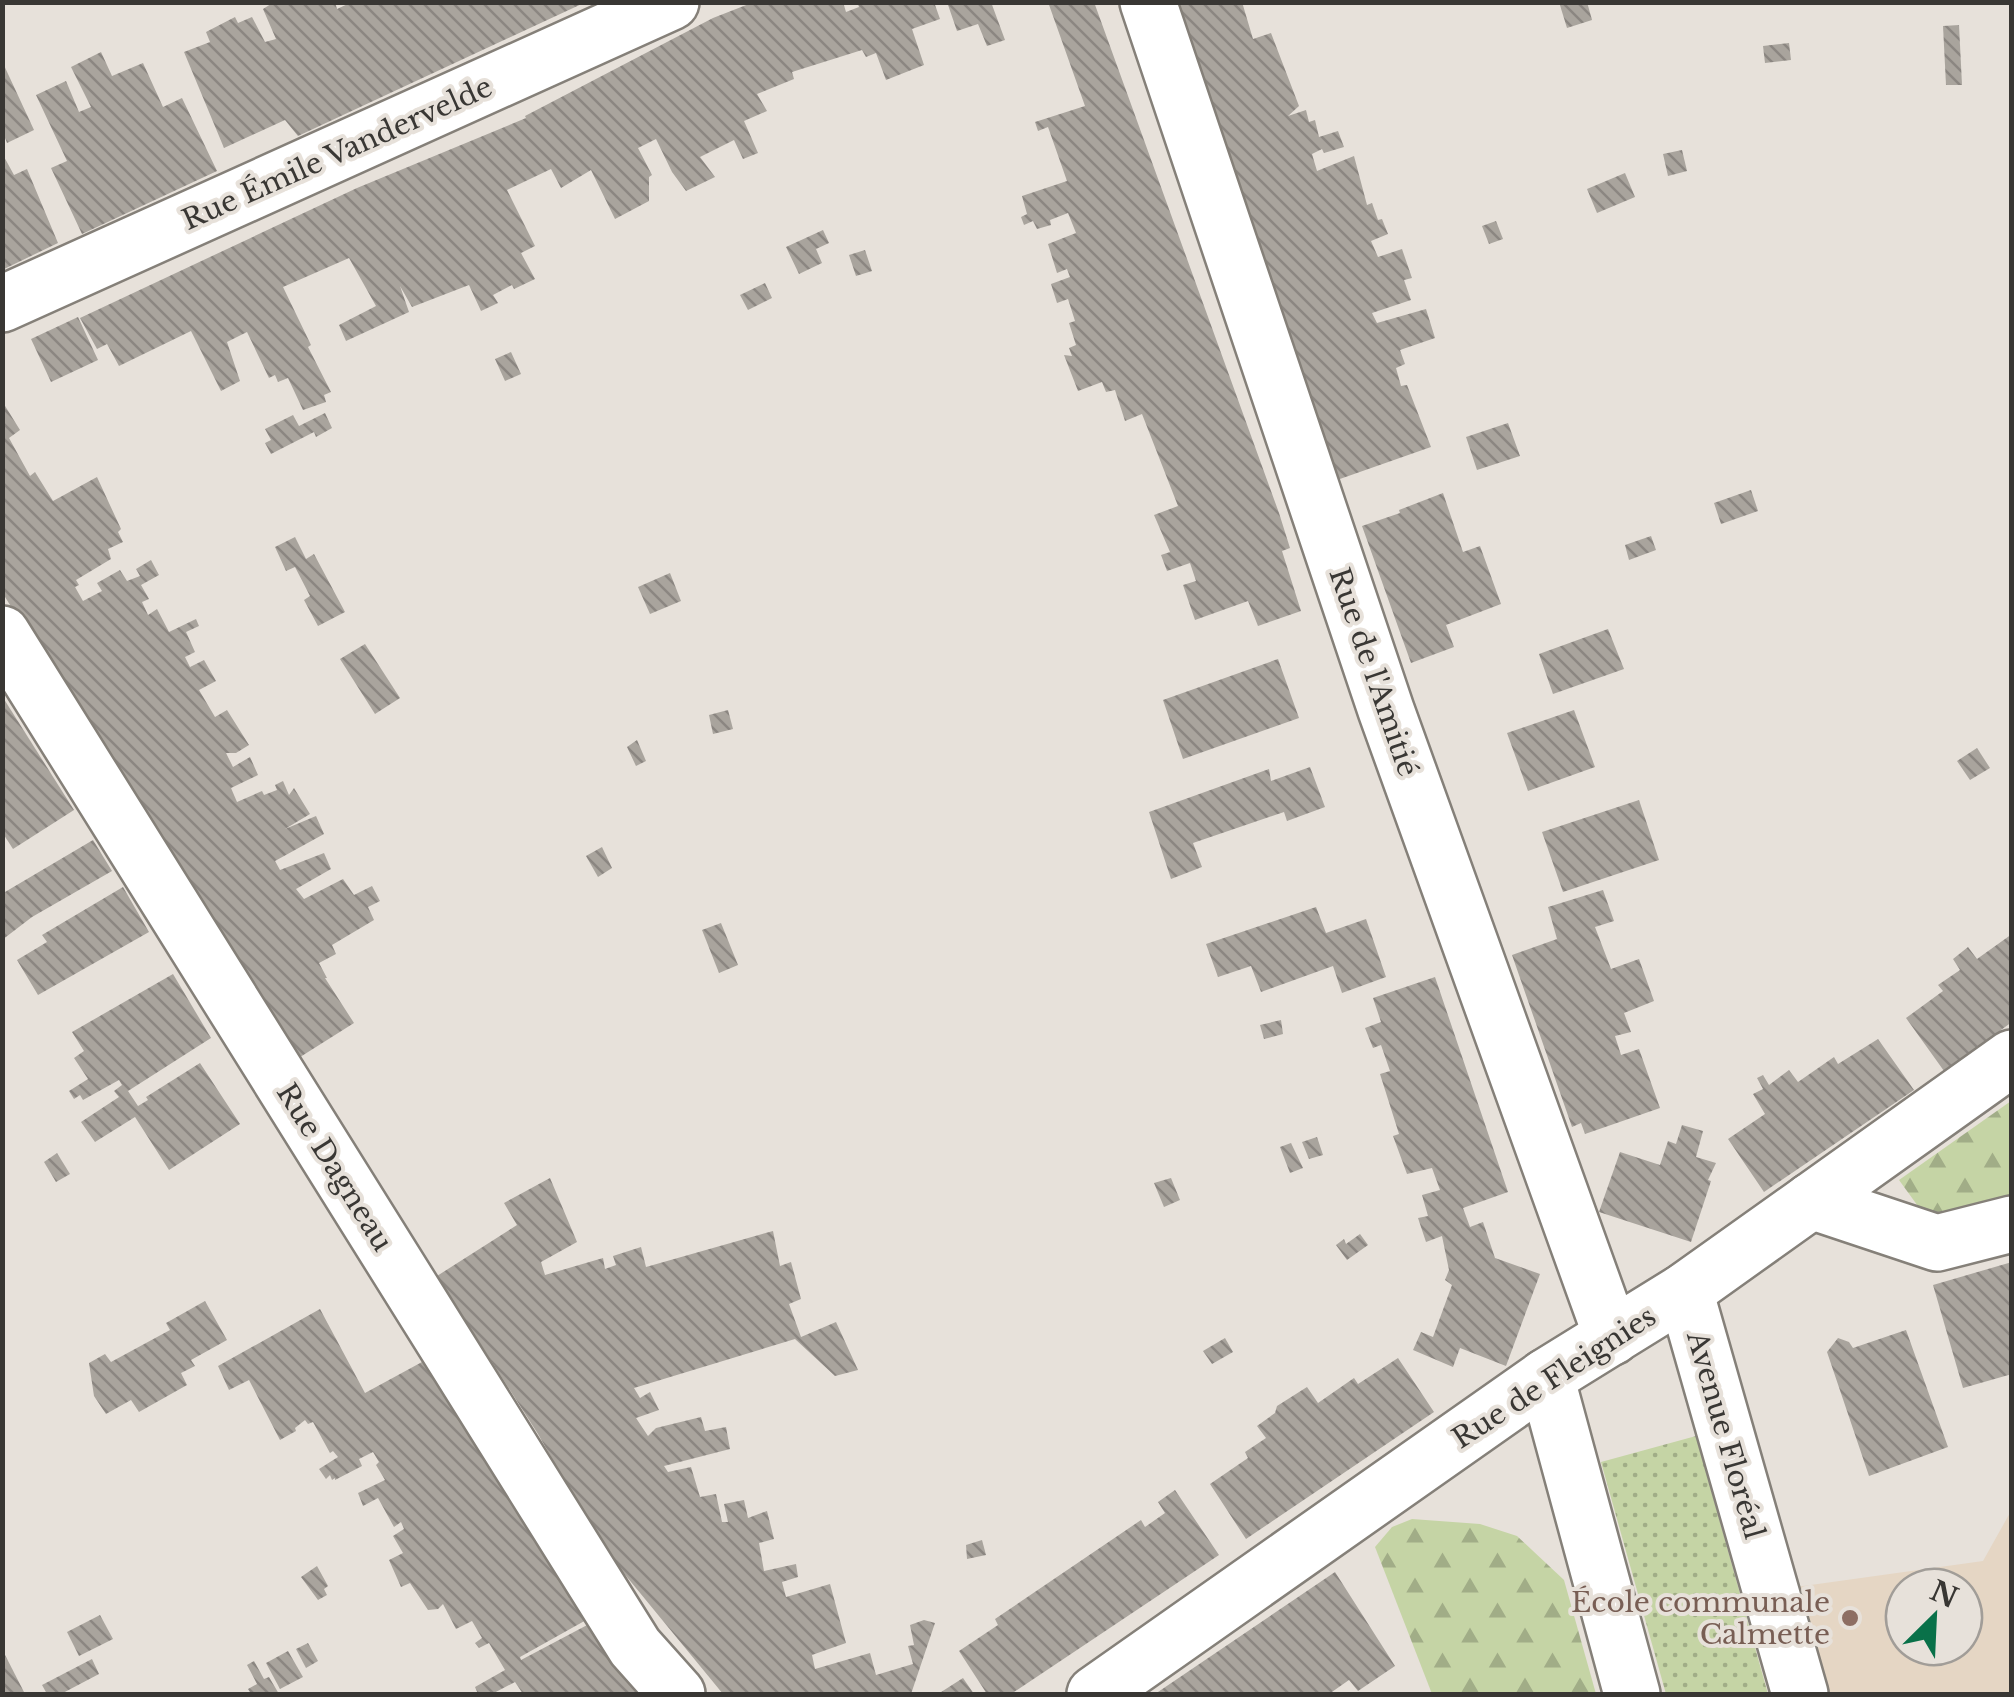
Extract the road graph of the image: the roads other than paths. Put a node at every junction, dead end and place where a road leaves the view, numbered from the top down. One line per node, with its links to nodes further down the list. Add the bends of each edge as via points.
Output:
1 (671, 2): 3 (street, Rue Émile Vandervelde)
2 (1148, 2): 9 (street, Rue de l'Amitié, via 1386,710)
3 (2, 304)
4 (2, 634): 11 (street, Rue Dagneau, via 635,1647)
5 (2012, 1058): 6 (street, Rue de Fleignies)
6 (1810, 1201): 7 (street, via 1937,1243); 8 (street, Rue de Fleignies)
7 (2012, 1224)
8 (1685, 1291): 9 (street, Rue de Fleignies); 14 (street, Avenue Floréal)
9 (1612, 1337): 10 (street, Rue de Fleignies)
10 (1546, 1377): 12 (street, Rue de Fleignies); 13 (street)
11 (677, 1694)
12 (1095, 1694)
13 (1632, 1694)
14 (1800, 1694)

